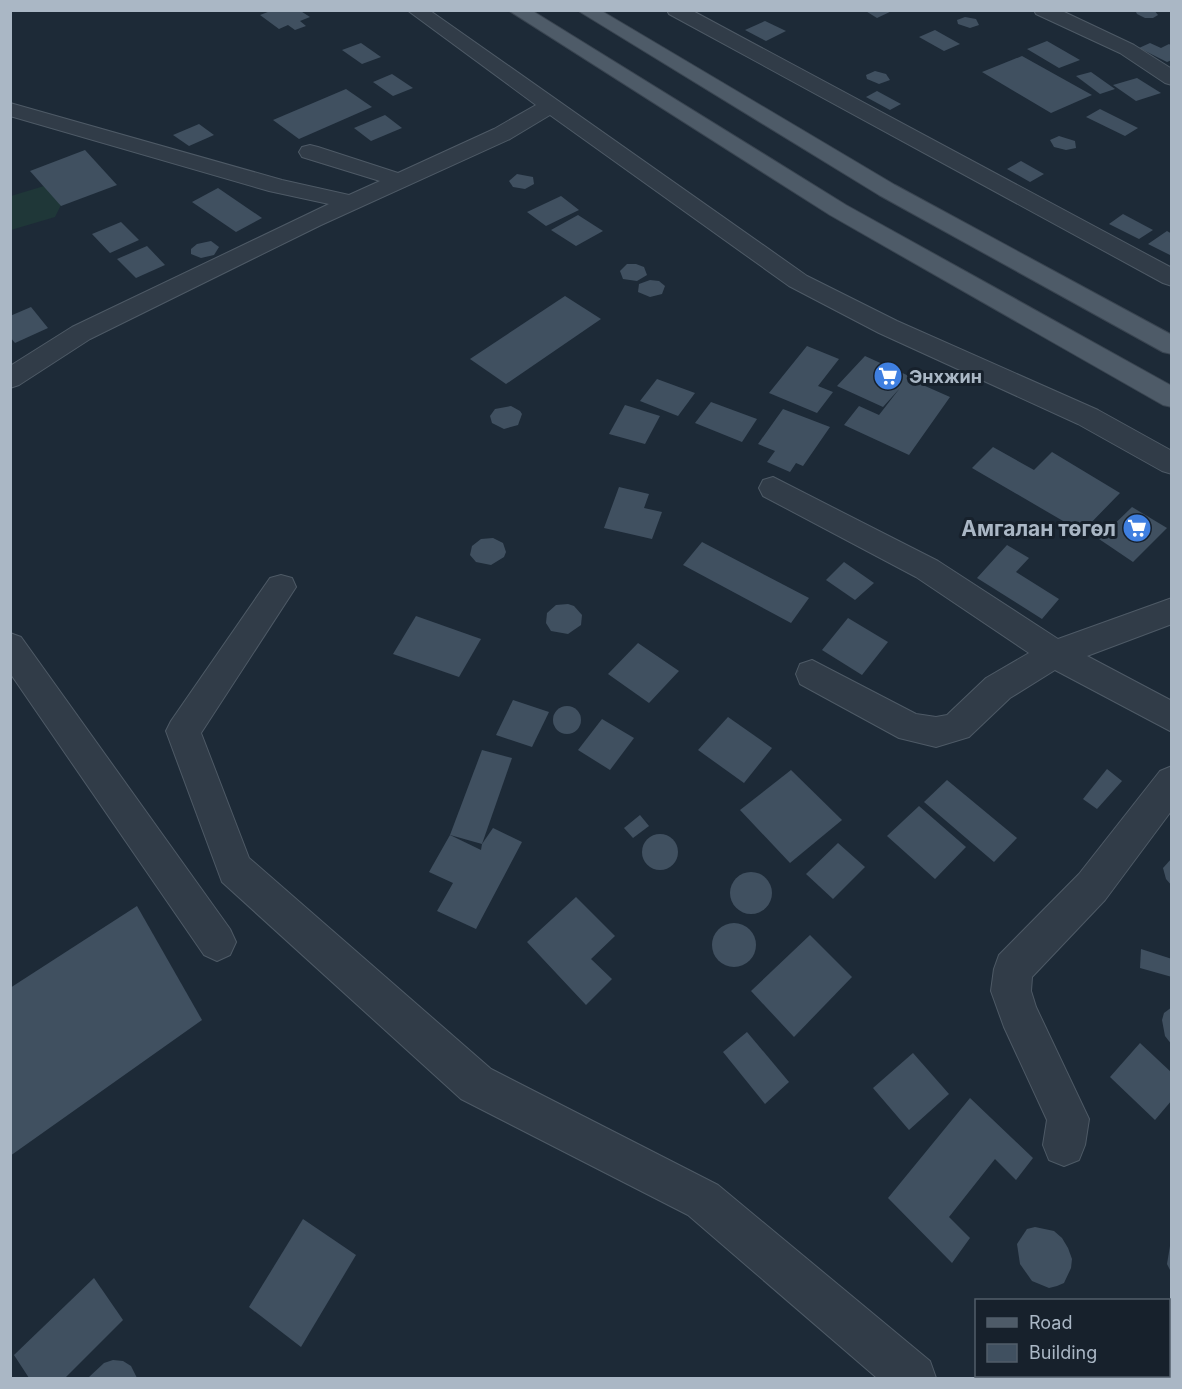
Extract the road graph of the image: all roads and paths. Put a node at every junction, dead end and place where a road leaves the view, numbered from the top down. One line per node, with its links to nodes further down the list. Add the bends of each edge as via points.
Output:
1 (416, 10): 7 (street)
2 (517, 10): 15 (main road, via 838,210)
3 (586, 10): 13 (main road, via 888,190)
4 (676, 10): 12 (street)
5 (1043, 10): 6 (street, via 1104,38)
6 (1172, 80)
7 (551, 105): 10 (street, via 502,134); 16 (street, via 798,281 888,327 1088,417)
8 (10, 109): 11 (street, via 277,186)
9 (310, 152): 10 (street)
10 (401, 181): 11 (street)
11 (353, 203): 14 (street, via 81,333)
12 (1172, 278)
13 (1172, 346)
14 (10, 379)
15 (1172, 398)
16 (1172, 464)
17 (772, 488): 21 (street, via 927,569)
18 (281, 587): 27 (street, via 183,731 235,870 476,1084 703,1200)
19 (1172, 612): 21 (street)
20 (10, 646): 25 (street)
21 (1055, 654): 22 (street, via 998,688 957,727 936,732 911,729); 23 (street)
22 (812, 674)
23 (1172, 718)
24 (1172, 782): 26 (street, via 1092,887 1013,969 1011,991 1018,1013 1068,1119)
25 (217, 942)
26 (1064, 1145)
27 (913, 1378)

